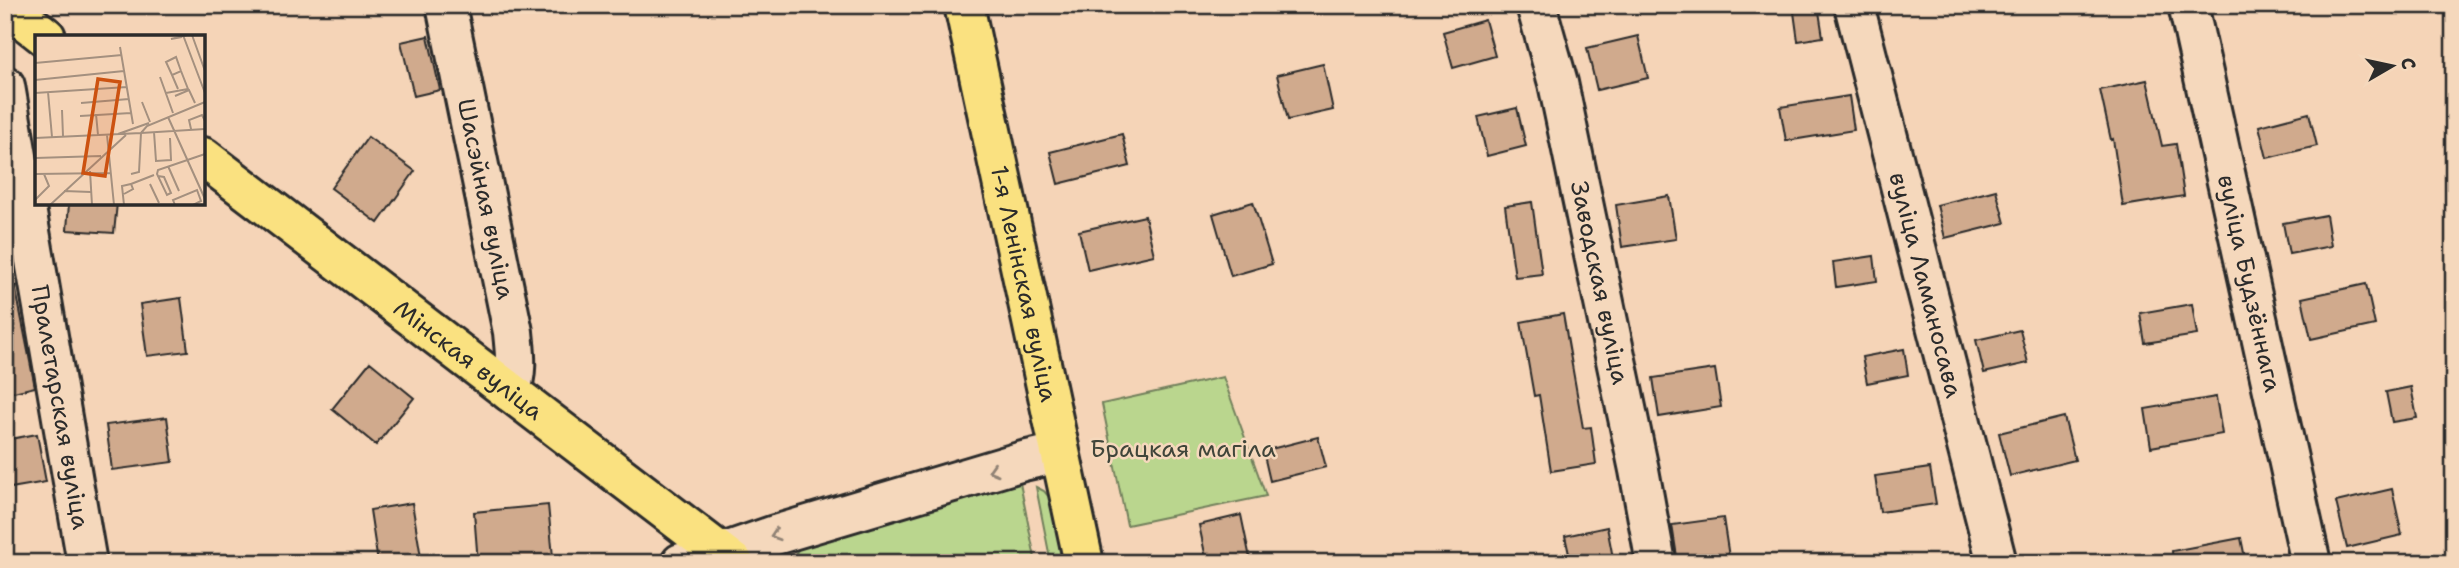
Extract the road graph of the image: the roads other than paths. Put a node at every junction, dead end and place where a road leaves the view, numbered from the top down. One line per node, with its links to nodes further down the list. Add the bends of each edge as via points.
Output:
1 (5, 5): 7 (main road)
2 (446, 5): 11 (street, Шасэйная вуліца, via 513,332 516,363)
3 (964, 5): 12 (main road, 1-я Ленінская вуліца)
4 (1536, 5): 17 (street, Заводская вуліца, via 1558,83)
5 (1854, 5): 18 (street, вуліца Ламаносава)
6 (2188, 5): 19 (street, вуліца Будзённага)
7 (44, 35)
8 (5, 86): 10 (street, Пралетарская вуліца)
9 (205, 159): 11 (main road, Мінская вуліца)
10 (12, 169): 14 (street, Пралетарская вуліца)
11 (510, 392): 13 (main road, Мінская вуліца)
12 (1059, 453): 13 (street, one-way to 13, via 797,528); 16 (main road, 1-я Ленінская вуліца)
13 (729, 558): 15 (street)
14 (87, 563)
15 (681, 563)
16 (1084, 563)
17 (1656, 563)
18 (1997, 563)
19 (2311, 563)

